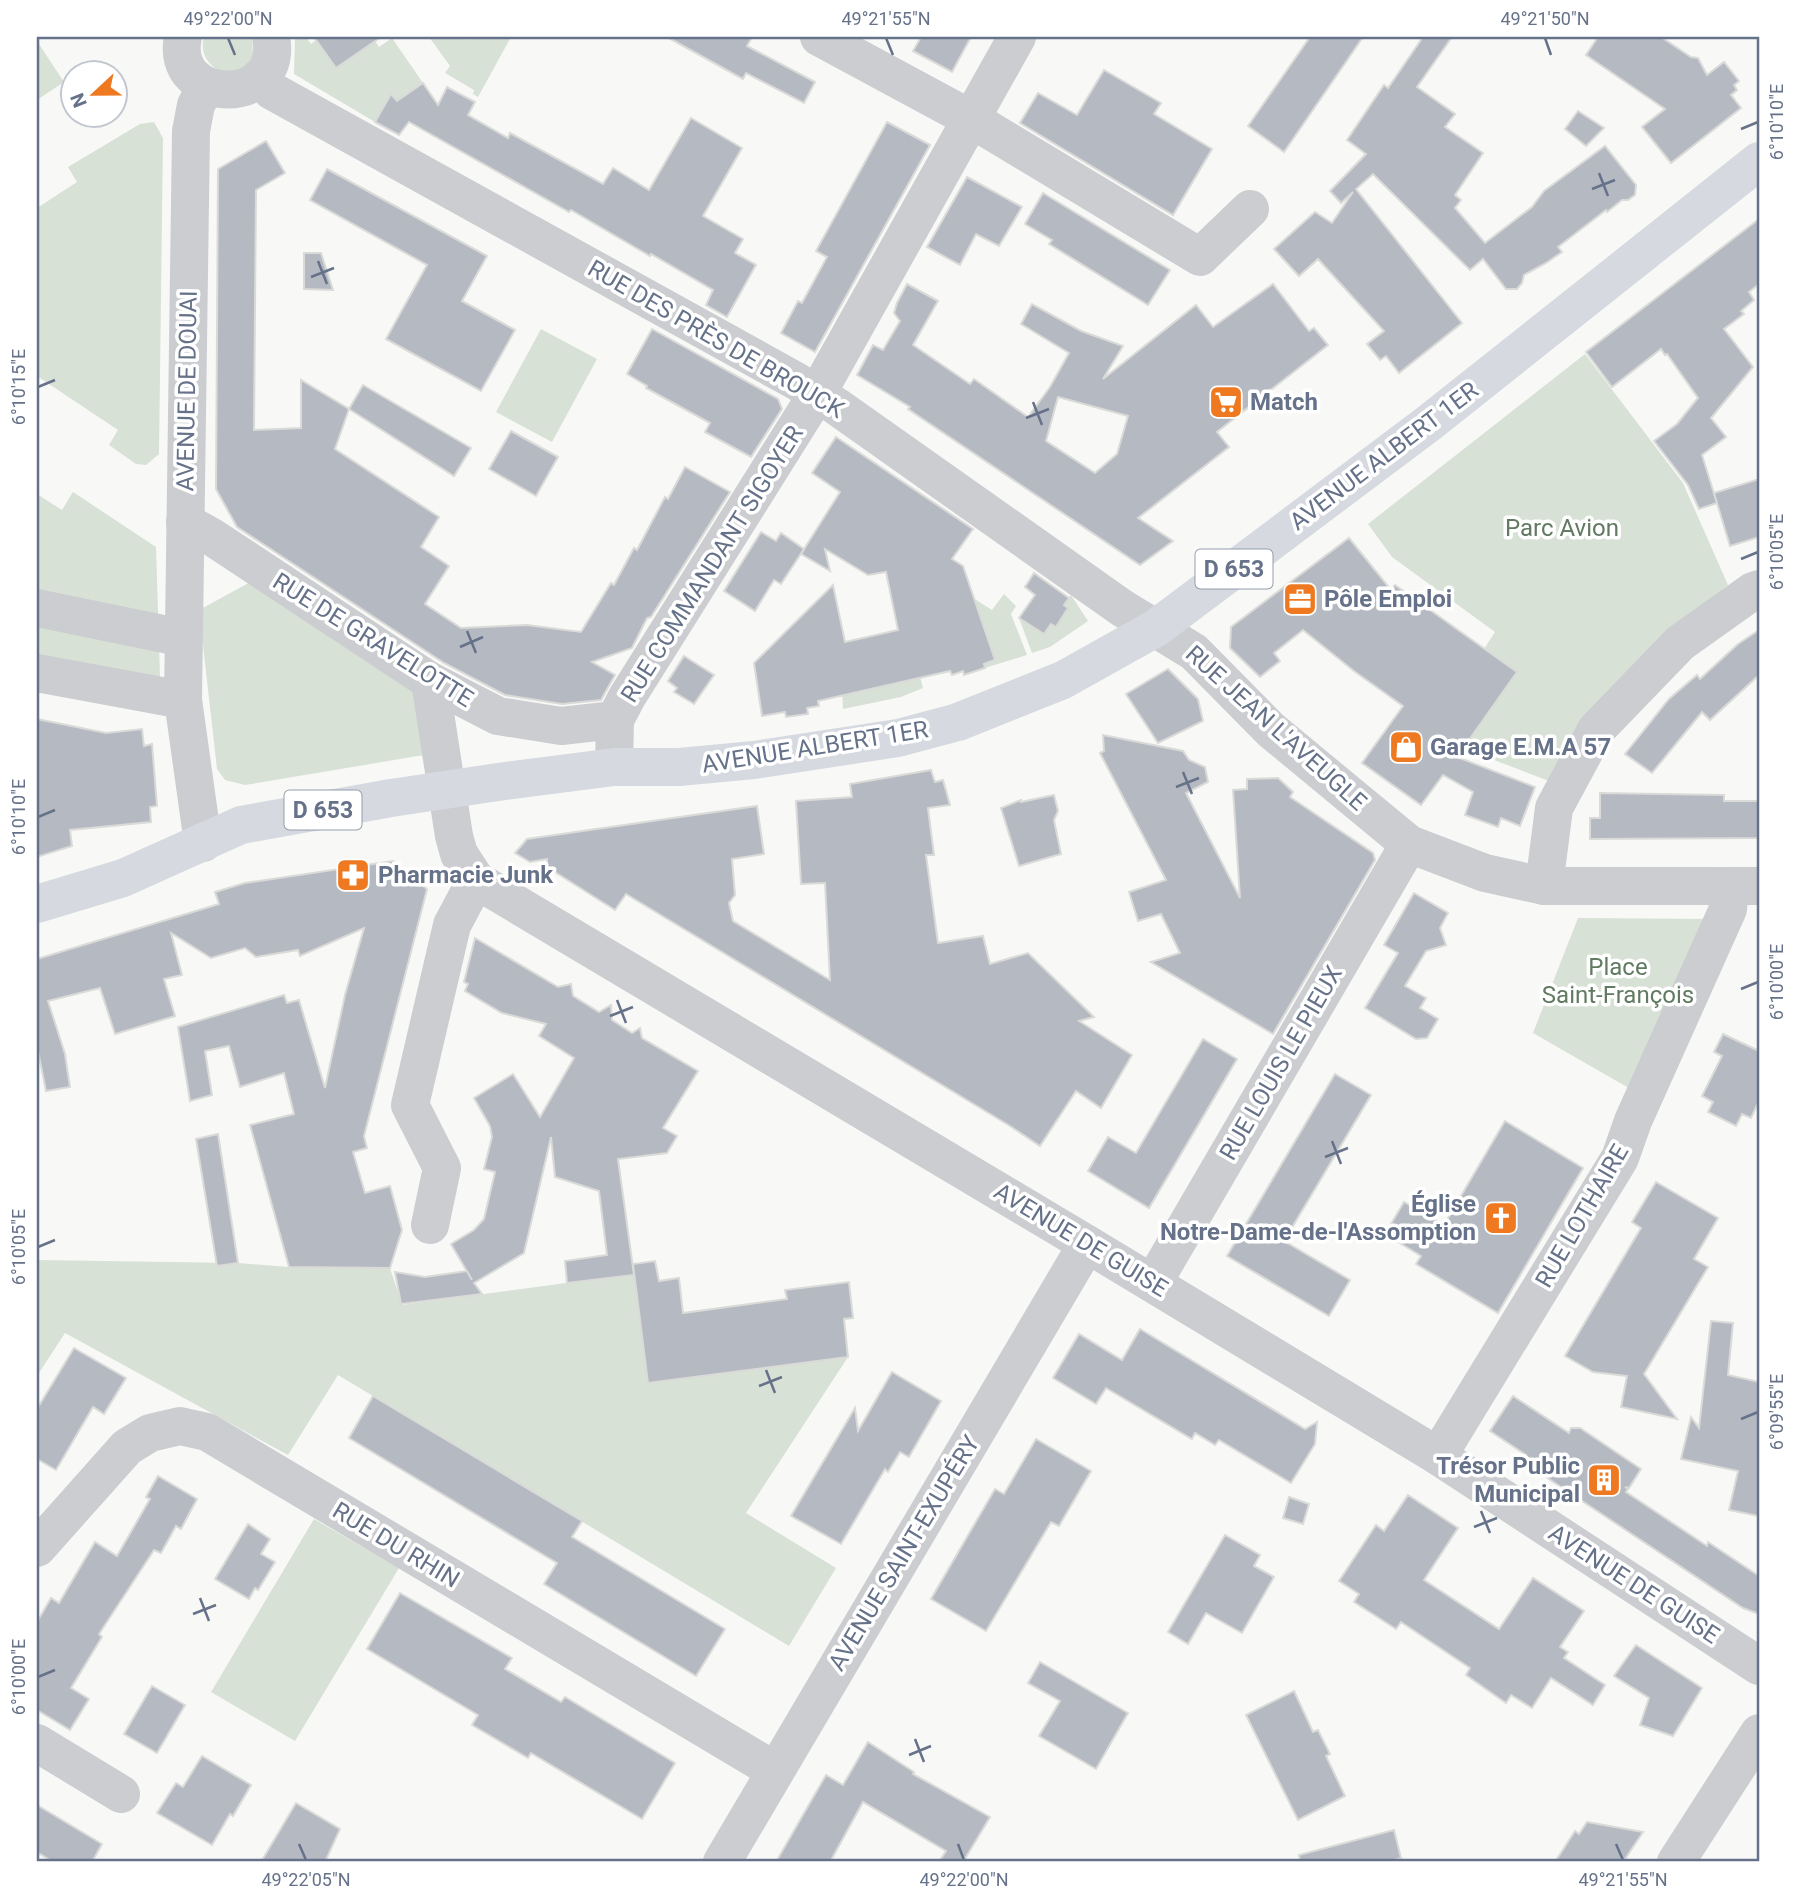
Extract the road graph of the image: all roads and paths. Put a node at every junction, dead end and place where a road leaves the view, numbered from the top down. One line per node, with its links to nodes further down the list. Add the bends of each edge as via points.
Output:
1 (183, 37): 6 (street, via 187,66)
2 (271, 37): 5 (street, via 272,56)
3 (819, 37): 7 (street)
4 (1017, 37): 7 (street, RUE COMMANDANT SIGOYER)
5 (259, 78): 6 (street, via 234,91); 10 (street, RUE DES PRÈS DE BROUCK, via 272,91)
6 (206, 86): 11 (street, AVENUE DE DOUAI, via 191,131)
7 (971, 119): 9 (street, via 1200,257); 10 (street, RUE COMMANDANT SIGOYER)
8 (1759, 161): 14 (main road, AVENUE ALBERT 1ER / D 653, via 1448,408)
9 (1251, 209)
10 (817, 394): 14 (street, RUE DES PRÈS DE BROUCK); 19 (street, RUE COMMANDANT SIGOYER)
11 (185, 522): 15 (street, AVENUE DE DOUAI); 17 (street, RUE DE GRAVELOTTE)
12 (1759, 589): 25 (street, via 1680,643 1595,730 1554,808)
13 (37, 608): 15 (street)
14 (1156, 628): 20 (main road, AVENUE ALBERT 1ER / D 653, via 1063,680 948,726 754,760); 23 (street, RUE JEAN L'AVEUGLE, via 1194,652 1271,730)
15 (183, 638): 18 (street, AVENUE DE DOUAI)
16 (37, 673): 18 (street)
17 (430, 681): 19 (street, RUE DE GRAVELOTTE, via 498,716 561,726); 21 (street, AVENUE DE GUISE)
18 (183, 700): 22 (street, AVENUE DE DOUAI)
19 (615, 720): 20 (street, RUE COMMANDANT SIGOYER)
20 (614, 767): 21 (main road, AVENUE ALBERT 1ER / D 653)
21 (446, 789): 22 (main road, D 653, via 241,825); 24 (street, AVENUE DE GUISE, via 459,854)
22 (203, 843): 27 (main road, D 653, via 123,878)
23 (1409, 844): 25 (street, RUE JEAN L'AVEUGLE, via 1485,873); 30 (street, RUE LOUIS LE PIEUX)
24 (476, 880): 28 (street, via 452,925 410,1105 442,1168); 29 (street, AVENUE DE GUISE)
25 (1544, 886): 26 (street, RUE JEAN L'AVEUGLE)
26 (1745, 886): 31 (street, RUE LOTHAIRE, via 1728,909 1620,1158)
27 (37, 904)
28 (430, 1225)
29 (1087, 1244): 30 (street, AVENUE DE GUISE); 36 (street, AVENUE SAINT-EXUPÉRY)
30 (1153, 1283): 31 (street, AVENUE DE GUISE)
31 (1438, 1456): 33 (street, AVENUE DE GUISE)
32 (37, 1548): 36 (street, RUE DU RHIN, via 127,1447 150,1433 180,1426 207,1432)
33 (1759, 1666)
34 (1759, 1733): 39 (street)
35 (37, 1743): 37 (street)
36 (774, 1770): 38 (street, AVENUE SAINT-EXUPÉRY)
37 (121, 1794)
38 (722, 1862)
39 (1676, 1862)

